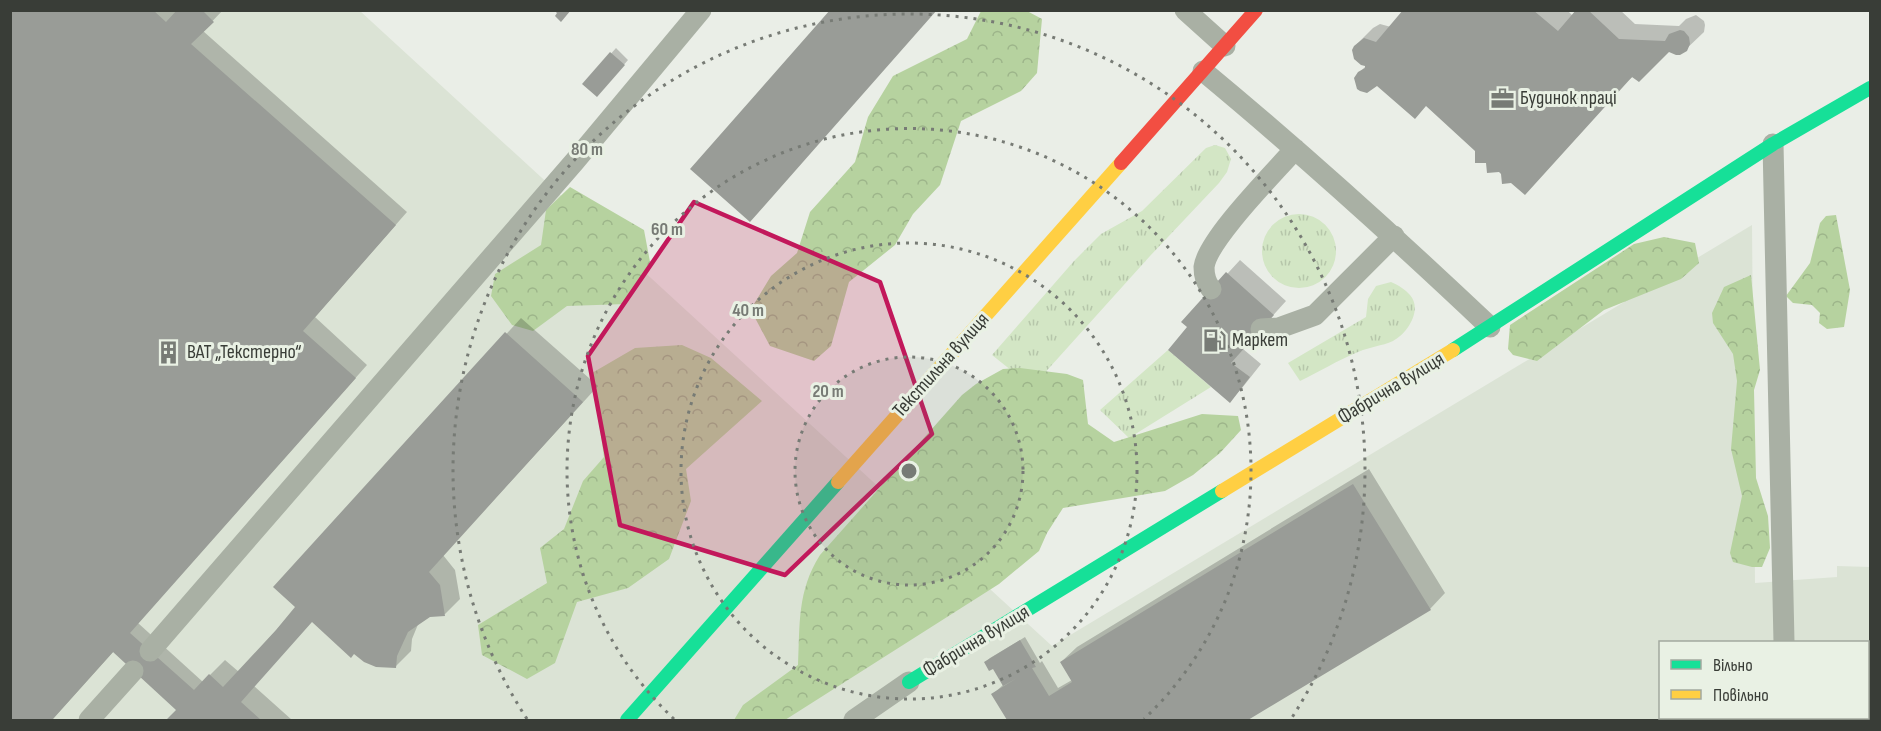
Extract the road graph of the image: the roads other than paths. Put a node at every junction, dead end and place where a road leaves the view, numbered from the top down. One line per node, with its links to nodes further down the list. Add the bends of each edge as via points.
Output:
1 (701, 10): 14 (lane)
2 (1185, 10): 4 (lane)
3 (1256, 10): 4 (street, Текстильна вулиця)
4 (1225, 46): 5 (street, Текстильна вулиця)
5 (1203, 71): 8 (lane); 18 (street, Текстильна вулиця)
6 (1870, 88): 7 (street, Фабрична вулиця)
7 (1773, 144): 11 (street, Фабрична вулиця); 13 (lane)
8 (1295, 149): 9 (lane); 10 (lane, via 1213,246 1204,266)
9 (1394, 236): 11 (lane); 12 (lane, via 1315,315 1279,328)
10 (1211, 289)
11 (1490, 327): 16 (street, Фабрична вулиця)
12 (1261, 329)
13 (1784, 641)
14 (150, 651)
15 (133, 671): 17 (lane)
16 (909, 682): 19 (lane)
17 (89, 720)
18 (627, 720)
19 (854, 720)

